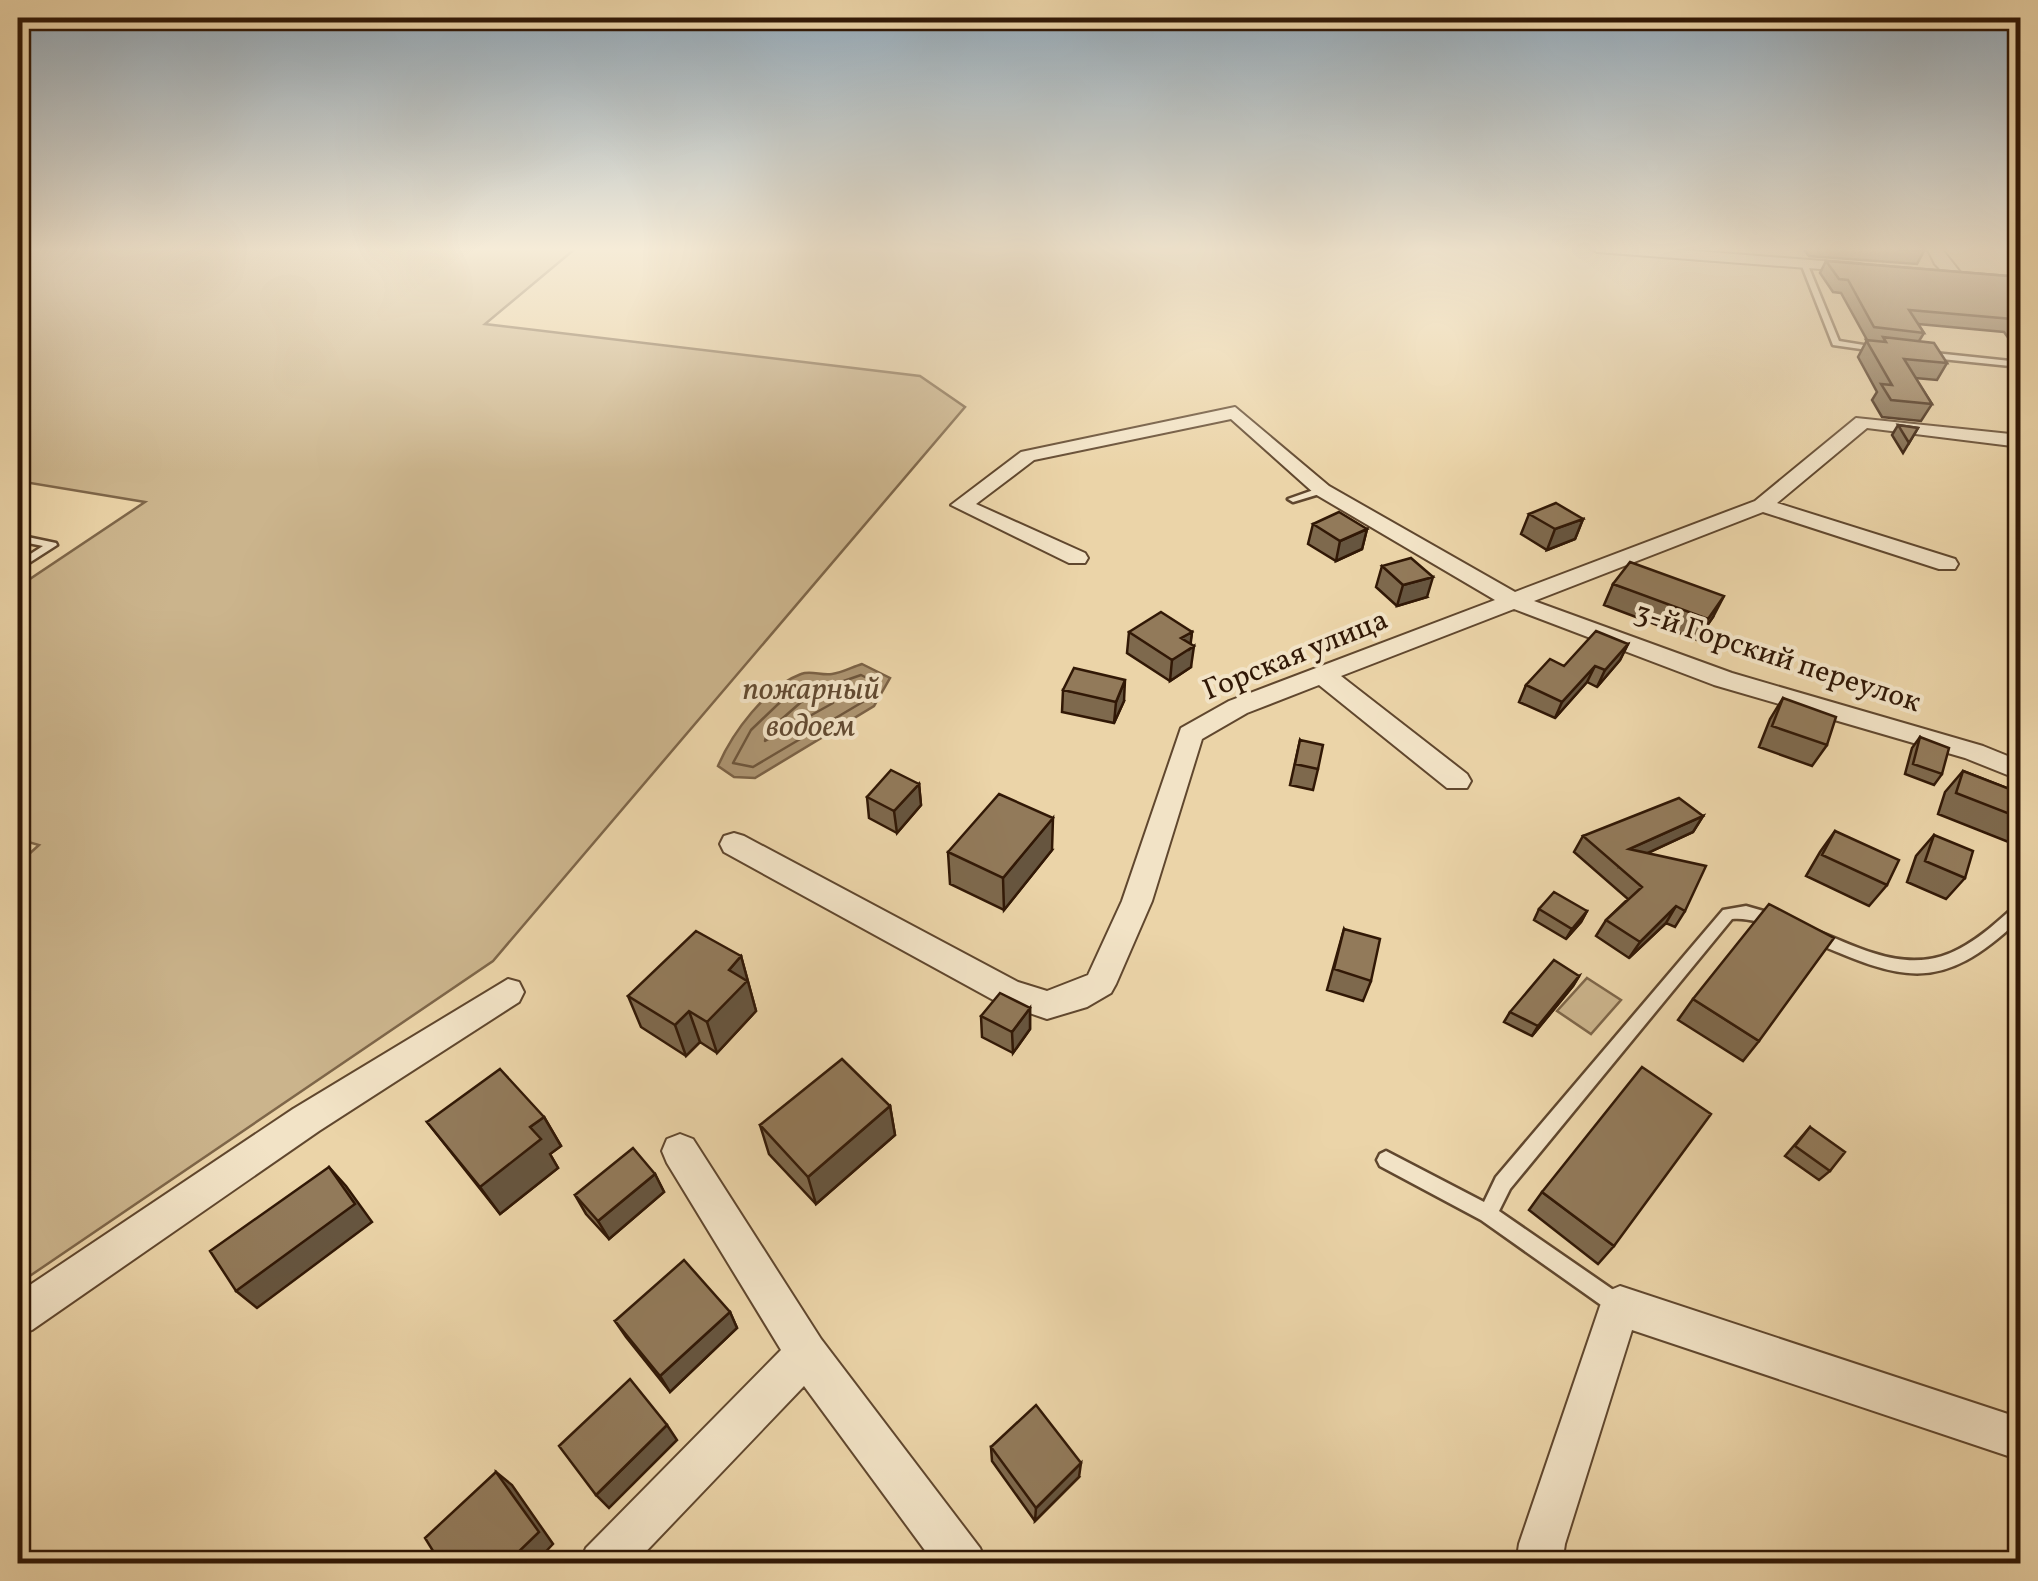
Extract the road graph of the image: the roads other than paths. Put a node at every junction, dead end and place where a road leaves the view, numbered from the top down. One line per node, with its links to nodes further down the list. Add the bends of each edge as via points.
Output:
1 (1827, 322): 2 (lane, via 1836,343)
2 (1892, 351)
3 (1911, 353): 4 (lane)
4 (2020, 364)
5 (2020, 441): 8 (street, Горская улица, via 1863,422)
6 (1322, 490): 7 (lane); 10 (street, 3-й Горский переулок, via 1234,414 1028,456 961,505); 13 (street, 3-й Горский переулок)
7 (1293, 499)
8 (1762, 505): 11 (street); 13 (street, Горская улица)
9 (18, 538): 12 (lane, via 52,544)
10 (1077, 558)
11 (1947, 564)
12 (18, 567)
13 (1516, 602): 14 (street, Горская улица); 15 (street, 3-й Горский переулок, via 1724,680)
14 (1323, 676): 16 (street); 17 (street, Горская улица, via 1238,707 1190,734 1137,901 1100,984 1076,998 1048,1005 1008,992)
15 (2020, 771)
16 (1457, 781)
17 (734, 844)
18 (2020, 910): 22 (lane, via 1986,946 1936,969 1881,964 1776,920 1728,914 1504,1183)
19 (508, 992): 24 (street)
20 (680, 1151): 25 (street)
21 (1386, 1160): 22 (lane)
22 (1488, 1214): 23 (lane)
23 (1620, 1306): 26 (street); 29 (street)
24 (18, 1316)
25 (806, 1354): 27 (street); 28 (street)
26 (2020, 1438)
27 (602, 1564)
28 (964, 1564)
29 (1539, 1564)

